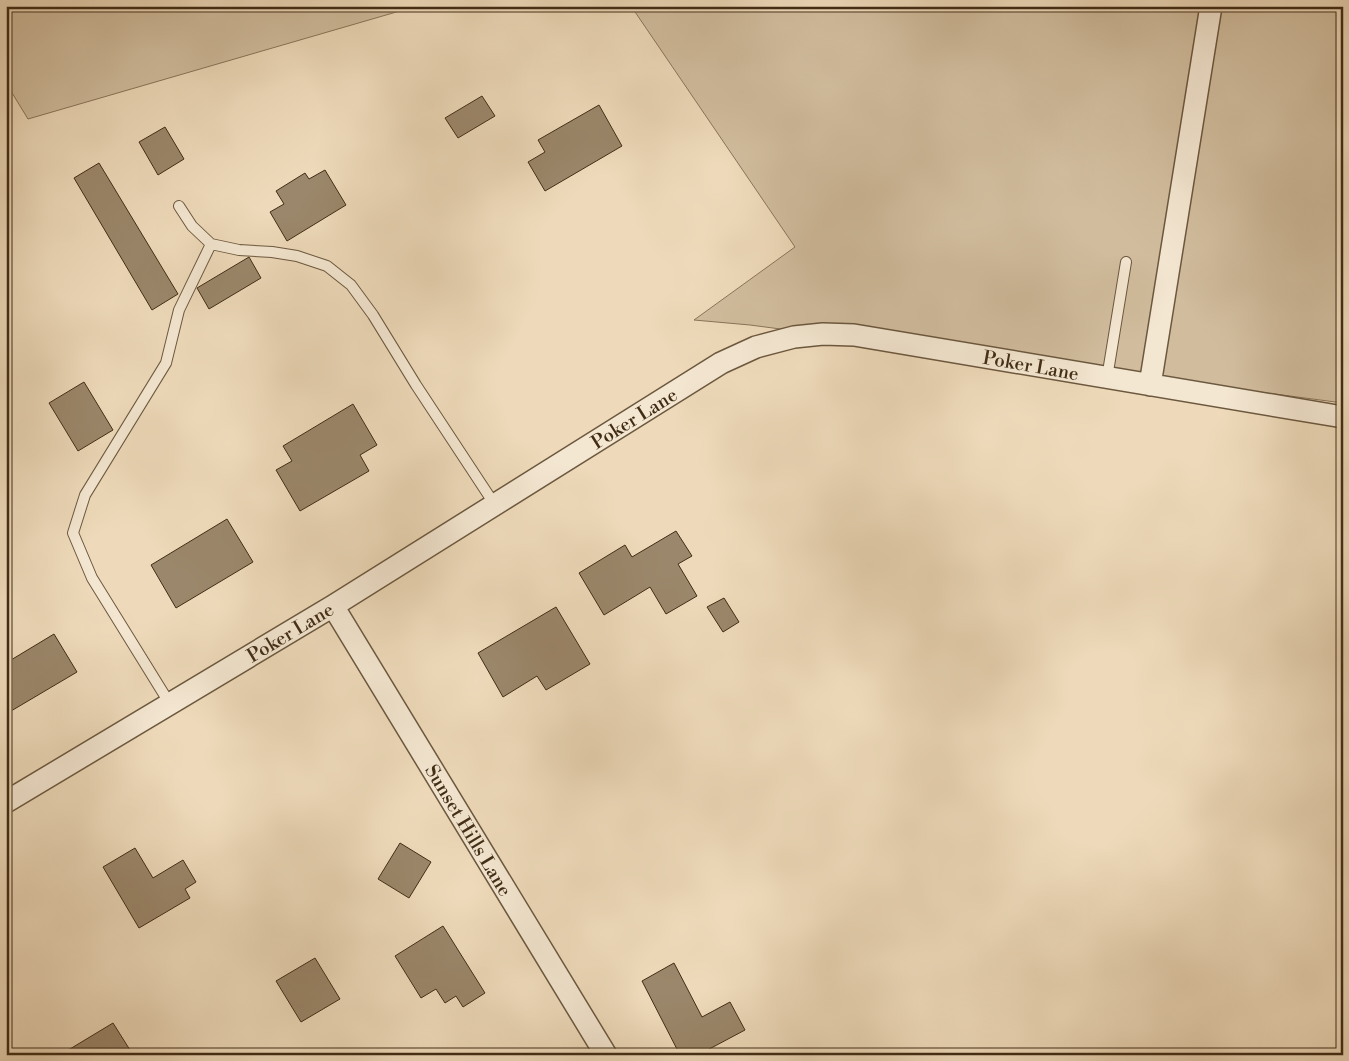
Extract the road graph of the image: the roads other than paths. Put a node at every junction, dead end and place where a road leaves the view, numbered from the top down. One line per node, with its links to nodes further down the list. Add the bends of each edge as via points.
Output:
1 (1208, 7): 6 (street)
2 (179, 206): 3 (lane, via 192,226)
3 (211, 244): 8 (lane, via 297,256 327,266 351,285); 10 (lane, via 179,310 166,363 85,495 73,534 92,578)
4 (1126, 262): 5 (lane)
5 (1107, 378): 6 (street, Poker Lane); 8 (street, Poker Lane, via 854,334 794,337 756,347 721,363)
6 (1150, 385): 7 (street, Poker Lane)
7 (1343, 417)
8 (495, 505): 9 (street, Poker Lane)
9 (333, 606): 10 (street, Poker Lane); 12 (street, Sunset Hills Lane)
10 (170, 704): 11 (street, Poker Lane)
11 (6, 802)
12 (606, 1055)

